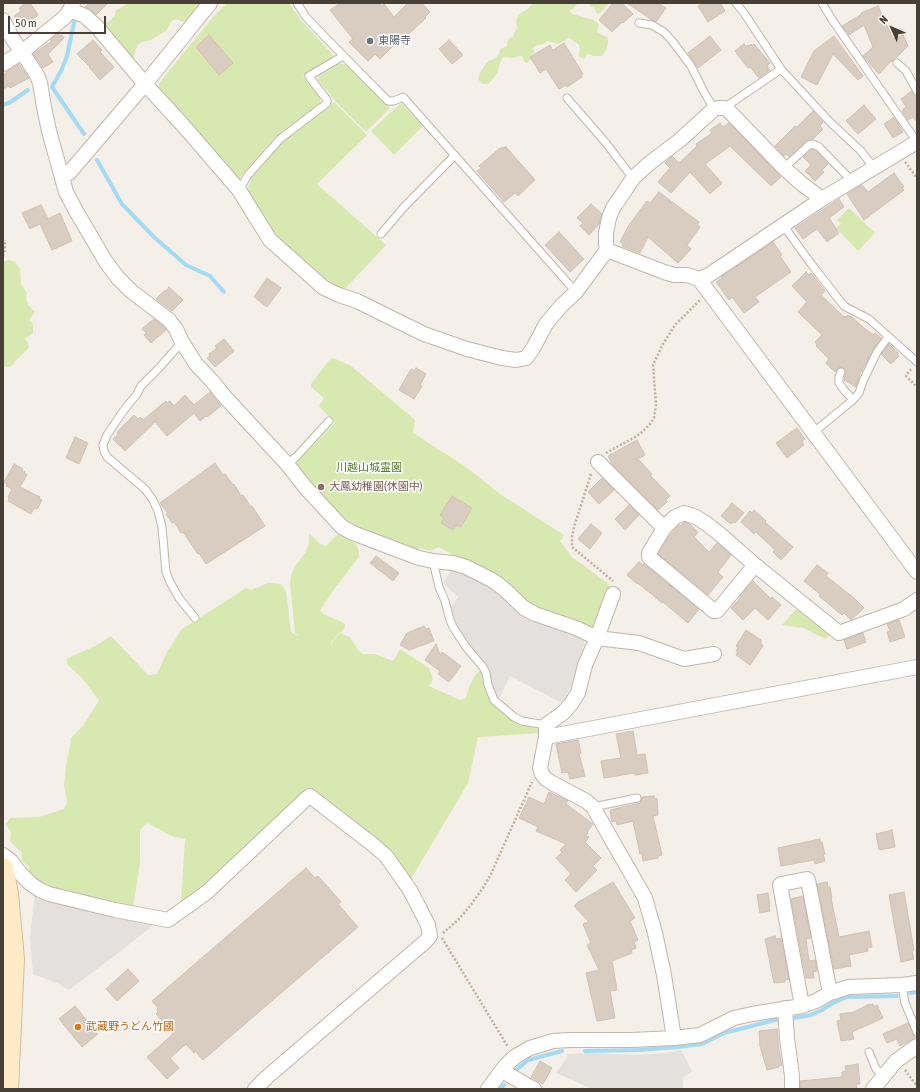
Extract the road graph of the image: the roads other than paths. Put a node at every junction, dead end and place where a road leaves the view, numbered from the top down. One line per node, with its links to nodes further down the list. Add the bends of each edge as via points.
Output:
1 (210, 3): 13 (street)
2 (297, 3): 9 (lane, via 306,17)
3 (736, 3): 12 (lane)
4 (822, 3): 17 (lane)
5 (72, 7): 8 (street, via 65,17); 13 (street, via 97,27)
6 (3, 20): 8 (street)
7 (640, 24): 16 (lane, via 652,25 664,32 691,66 704,92)
8 (22, 52): 11 (street); 21 (street, via 40,83)
9 (343, 56): 18 (lane, via 388,101 403,97); 24 (lane, via 309,76 327,103 280,138 248,175)
10 (897, 63): 14 (lane, via 906,71)
11 (3, 64)
12 (781, 69): 16 (lane); 20 (lane)
13 (145, 84): 21 (street, via 69,173); 24 (street)
14 (917, 91)
15 (567, 98): 22 (lane)
16 (719, 109): 19 (street, via 733,114); 22 (street)
17 (917, 142): 20 (street)
18 (455, 155): 27 (lane); 30 (lane)
19 (784, 168): 23 (lane, via 813,144); 25 (street)
20 (874, 168): 23 (street)
21 (62, 177): 32 (street, via 66,192 106,262 131,291 169,320)
22 (634, 178): 28 (street, via 609,218 606,233)
23 (852, 181): 25 (street)
24 (239, 190): 30 (street, via 270,240 324,288 424,334 467,349 502,358 526,358 546,324)
25 (822, 199): 26 (street)
26 (783, 225): 29 (street, via 709,275); 31 (lane, via 844,306 869,319)
27 (381, 234)
28 (607, 250): 29 (street, via 664,272); 30 (street)
29 (699, 278): 37 (street)
30 (576, 292)
31 (888, 337): 33 (lane); 35 (lane, via 877,352 859,393)
32 (182, 342): 39 (street, via 196,364); 46 (lane, via 141,386 107,435 103,445 107,457 145,489 153,500 162,527 166,572 179,598)
33 (917, 362)
34 (841, 372): 35 (lane, via 839,383)
35 (853, 400): 37 (lane)
36 (329, 422): 39 (lane)
37 (814, 432): 43 (street)
38 (598, 462): 40 (street)
39 (287, 464): 41 (street, via 342,527)
40 (664, 528): 42 (street, via 675,517 684,513 696,517); 42 (street, via 649,557 714,611 717,611)
41 (433, 562): 47 (street, via 453,563 466,567 492,580 524,608 535,614); 50 (lane, via 453,627 483,667 494,700 514,717)
42 (755, 565): 45 (street, via 839,633 904,609)
43 (917, 572)
44 (613, 594): 47 (street)
45 (917, 600)
46 (195, 618)
47 (597, 638): 48 (street, via 639,644 684,659); 50 (street, via 585,665 578,693)
48 (714, 654)
49 (917, 667): 50 (street)
50 (546, 731): 52 (street, via 540,768 542,774 546,779)
51 (637, 798): 52 (lane)
52 (593, 806): 61 (street, via 647,903 664,975)
53 (3, 855): 67 (street, via 30,884 49,894 168,920 206,894 310,796 386,856 410,890 428,925 430,936)
54 (3, 868): 66 (street, via 14,959)
55 (917, 983): 56 (street)
56 (902, 985): 57 (street, via 849,987); 60 (lane, via 905,1002)
57 (830, 993): 58 (street); 58 (street, via 808,880 782,884 780,885)
58 (802, 1006): 59 (street)
59 (785, 1008): 61 (street, via 734,1018 700,1035); 70 (street)
60 (917, 1032)
61 (674, 1038): 64 (street, via 553,1042 530,1048 514,1057)
62 (917, 1046): 65 (street, via 896,1061)
63 (869, 1052): 65 (lane, via 876,1069)
64 (502, 1071): 68 (street); 69 (street)
65 (884, 1076): 71 (street)
66 (8, 1089)
67 (255, 1089)
68 (488, 1089)
69 (534, 1089)
70 (792, 1089)
71 (873, 1089)

